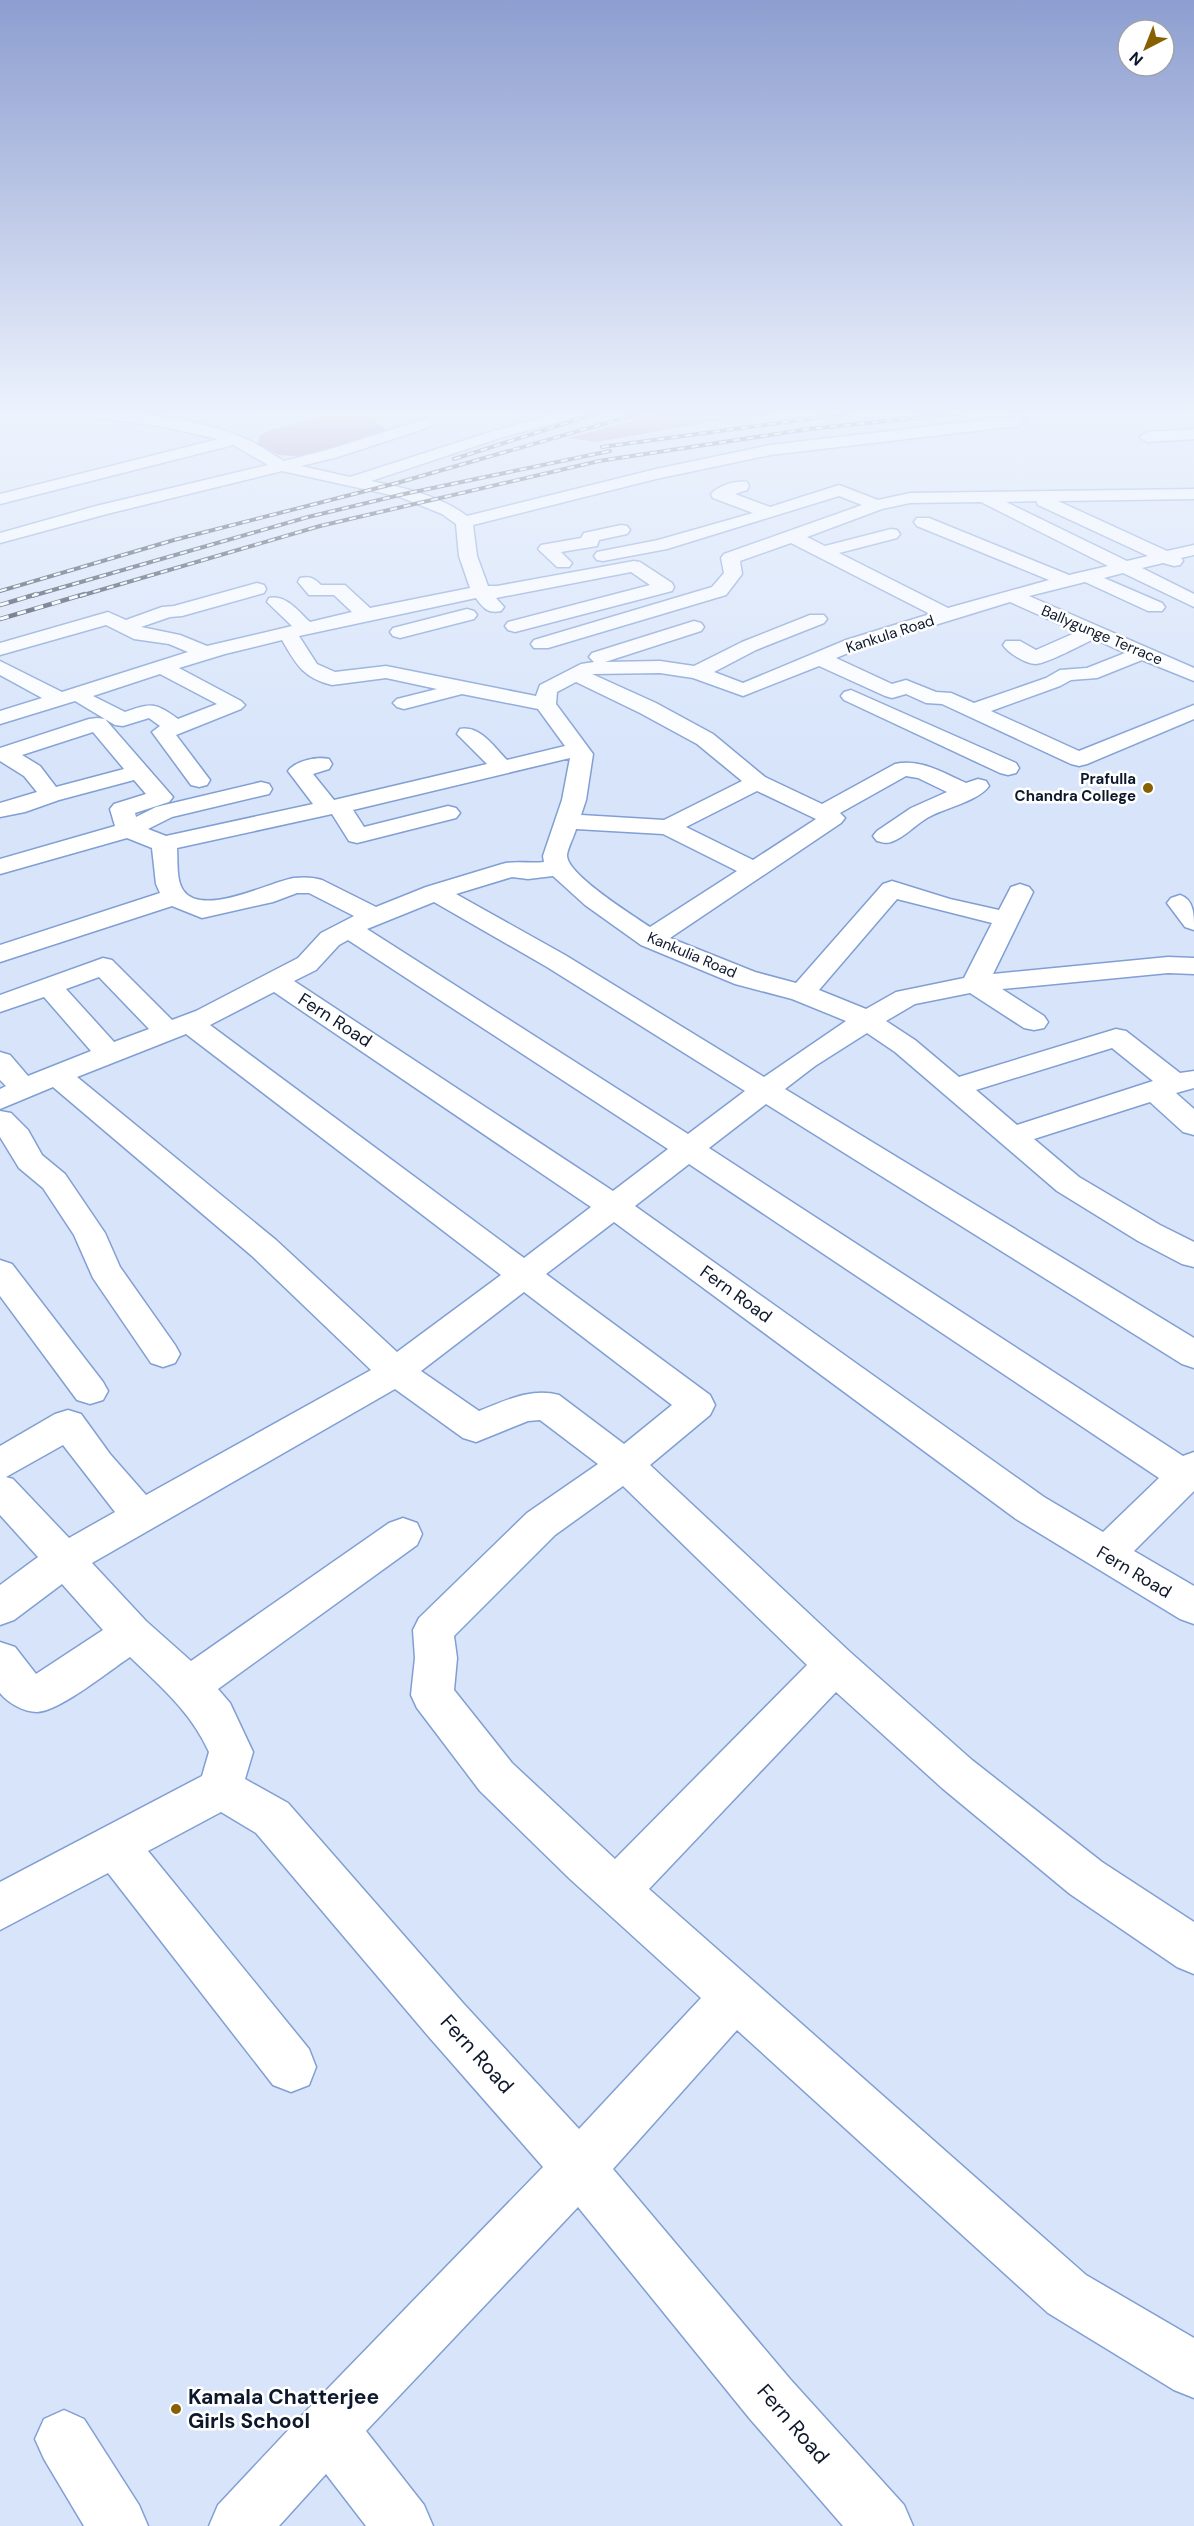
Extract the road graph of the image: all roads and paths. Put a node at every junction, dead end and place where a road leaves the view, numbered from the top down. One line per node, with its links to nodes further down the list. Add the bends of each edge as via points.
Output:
1 (30, 530): 13 (street)
2 (465, 530): 24 (street, via 467,557)
3 (623, 530): 18 (street, via 590,537 591,542 547,549)
4 (640, 530): 14 (street)
5 (713, 530): 14 (street)
6 (812, 530): 11 (street)
7 (942, 530): 22 (street)
8 (1050, 530): 19 (street)
9 (1107, 530): 17 (street)
10 (891, 534): 16 (street)
11 (793, 537): 16 (street); 40 (street, via 730,558 733,574 719,591)
12 (1175, 537): 15 (street, Kankula Road)
13 (0, 538)
14 (662, 545): 18 (street)
15 (1194, 548): 17 (street, Kankula Road)
16 (824, 552): 32 (street)
17 (1166, 557): 19 (street, Kankula Road); 20 (street)
18 (563, 563): 24 (street)
19 (1127, 567): 21 (street, Kankula Road); 27 (street)
20 (1194, 571)
21 (1088, 577): 22 (street, Kankula Road); 29 (street)
22 (1066, 581): 26 (street, Kankula Road)
23 (307, 582): 31 (street, via 316,591 338,589)
24 (478, 585): 30 (street); 31 (street); 35 (street, via 497,592 634,566 665,587)
25 (257, 589): 34 (street)
26 (1011, 594): 32 (street, Kankula Road); 39 (street, Ballygunge Terrace)
27 (1194, 601)
28 (276, 602): 37 (street)
29 (1155, 607)
30 (495, 608): 35 (street); 38 (street)
31 (366, 615): 37 (street)
32 (947, 615): 49 (street, Kankula Road, via 853,644)
33 (817, 619): 50 (street)
34 (127, 626): 42 (street, via 108,618); 43 (street, via 141,635 173,639)
35 (515, 626): 40 (street)
36 (694, 627): 45 (street)
37 (296, 630): 43 (street); 52 (street, via 309,668 332,679 386,672)
38 (400, 632)
39 (1092, 633): 41 (street, via 1035,658); 44 (street, Ballygunge Terrace)
40 (541, 644): 45 (street)
41 (1013, 645)
42 (0, 649)
43 (206, 653): 48 (street)
44 (1142, 653): 46 (street, Ballygunge Terrace); 57 (street, via 1090,675 1067,674)
45 (575, 664): 50 (street); 56 (street, via 547,689); 67 (street, via 705,739)
46 (1184, 664): 51 (street, Ballygunge Terrace)
47 (0, 667): 54 (street)
48 (162, 667): 54 (street); 60 (street, via 234,705)
49 (818, 670): 50 (street, via 793,670 743,690); 57 (street, via 892,692 906,686)
50 (697, 672)
51 (1194, 675)
52 (458, 686): 55 (street, via 451,692); 56 (street)
53 (836, 690): 69 (street, via 1008,768)
54 (68, 697): 59 (street); 60 (street, via 123,720 152,710)
55 (404, 702)
56 (545, 704): 62 (street)
57 (972, 710): 58 (street, via 1078,759)
58 (1194, 711)
59 (0, 718)
60 (175, 728): 66 (street, via 163,732)
61 (468, 734): 64 (street)
62 (579, 749): 64 (street); 75 (street, via 580,774)
63 (321, 764): 71 (street, via 299,771)
64 (502, 767): 71 (street)
65 (139, 772): 70 (street); 70 (street, via 97,724 4,754 32,771); 77 (street, via 161,797 122,809)
66 (199, 780)
67 (758, 782): 74 (street); 76 (street)
68 (261, 789): 77 (street, via 164,812)
69 (968, 793): 74 (street, via 924,772 903,769); 78 (street, via 919,813)
70 (51, 795): 72 (street)
71 (334, 807): 73 (street, via 357,836); 79 (street)
72 (0, 810)
73 (448, 813)
74 (822, 813): 82 (street, via 833,818)
75 (567, 821): 76 (street); 81 (street, via 555,856)
76 (668, 827): 82 (street)
77 (128, 830): 79 (street); 80 (street)
78 (885, 836)
79 (164, 844): 85 (street, via 168,884)
80 (0, 867)
81 (558, 868): 83 (street, via 528,872 512,869); 88 (street, Kankulia Road, via 594,900)
82 (753, 869): 88 (street)
83 (435, 892): 87 (street); 104 (street)
84 (1020, 892): 86 (street)
85 (174, 897): 87 (street, via 201,910 264,897 293,886 313,885); 89 (street)
86 (1006, 919): 92 (street); 94 (street, via 892,889)
87 (361, 923): 91 (street, via 330,939 307,964); 108 (street)
88 (650, 939): 94 (street, Kankulia Road, via 745,978)
89 (0, 954)
90 (1194, 966): 92 (street, via 1168,965)
91 (276, 982): 98 (street); 109 (street, Fern Road)
92 (975, 984): 96 (street, via 906,998); 97 (street)
93 (49, 986): 95 (street); 98 (street, via 103,966); 99 (street)
94 (802, 993): 96 (street, Kankulia Road)
95 (0, 1004)
96 (867, 1020): 102 (street, Kankulia Road); 104 (street)
97 (1034, 1022)
98 (179, 1028): 99 (street); 112 (street)
99 (110, 1054): 103 (street)
100 (0, 1061): 103 (street)
101 (1175, 1085): 102 (street, via 1116,1037); 106 (street); 107 (street)
102 (956, 1087): 107 (street, Kankulia Road)
103 (27, 1088): 115 (street, via 264,1248)
104 (766, 1090): 108 (street); 114 (street)
105 (0, 1119): 113 (street, via 17,1137 30,1161 54,1181 89,1233 105,1270)
106 (1194, 1125)
107 (1013, 1136): 110 (street, Kankulia Road, via 1068,1184)
108 (689, 1148): 109 (street); 119 (street, via 960,1331)
109 (613, 1206): 112 (street); 123 (street, Fern Road, via 1030,1508)
110 (1194, 1256)
111 (0, 1272): 116 (street)
112 (523, 1274): 115 (street); 118 (street, via 697,1405)
113 (163, 1354)
114 (1194, 1355)
115 (396, 1372): 118 (street, via 476,1428 523,1408 546,1405); 121 (street)
116 (90, 1392)
117 (0, 1464): 121 (street, via 68,1424)
118 (625, 1465): 129 (street); 133 (street, via 542,1524 433,1630 436,1658 432,1695 496,1777)
119 (1189, 1471): 123 (street)
120 (0, 1490): 124 (street)
121 (141, 1516): 124 (street)
122 (403, 1534): 130 (street)
123 (1106, 1554): 125 (street, Fern Road)
124 (64, 1560): 126 (street); 127 (street)
125 (1194, 1607)
126 (0, 1608)
127 (132, 1633): 128 (street, via 35,1695 23,1690); 130 (street)
128 (0, 1659)
129 (835, 1665): 133 (street); 135 (street, via 957,1774 1086,1878)
130 (189, 1686): 131 (street, via 215,1717 231,1752)
131 (220, 1789): 132 (street); 138 (street, Fern Road, via 272,1818)
132 (116, 1846): 134 (street); 137 (street)
133 (616, 1890): 136 (street)
134 (0, 1907)
135 (1194, 1950)
136 (734, 1996): 138 (street); 139 (street, via 1067,2294)
137 (291, 2067)
138 (579, 2168): 140 (street); 145 (street, Fern Road, via 770,2399)
139 (1194, 2370)
140 (328, 2429): 143 (street); 144 (street)
141 (64, 2439): 142 (street)
142 (118, 2526)
143 (238, 2526)
144 (403, 2526)
145 (884, 2526)

